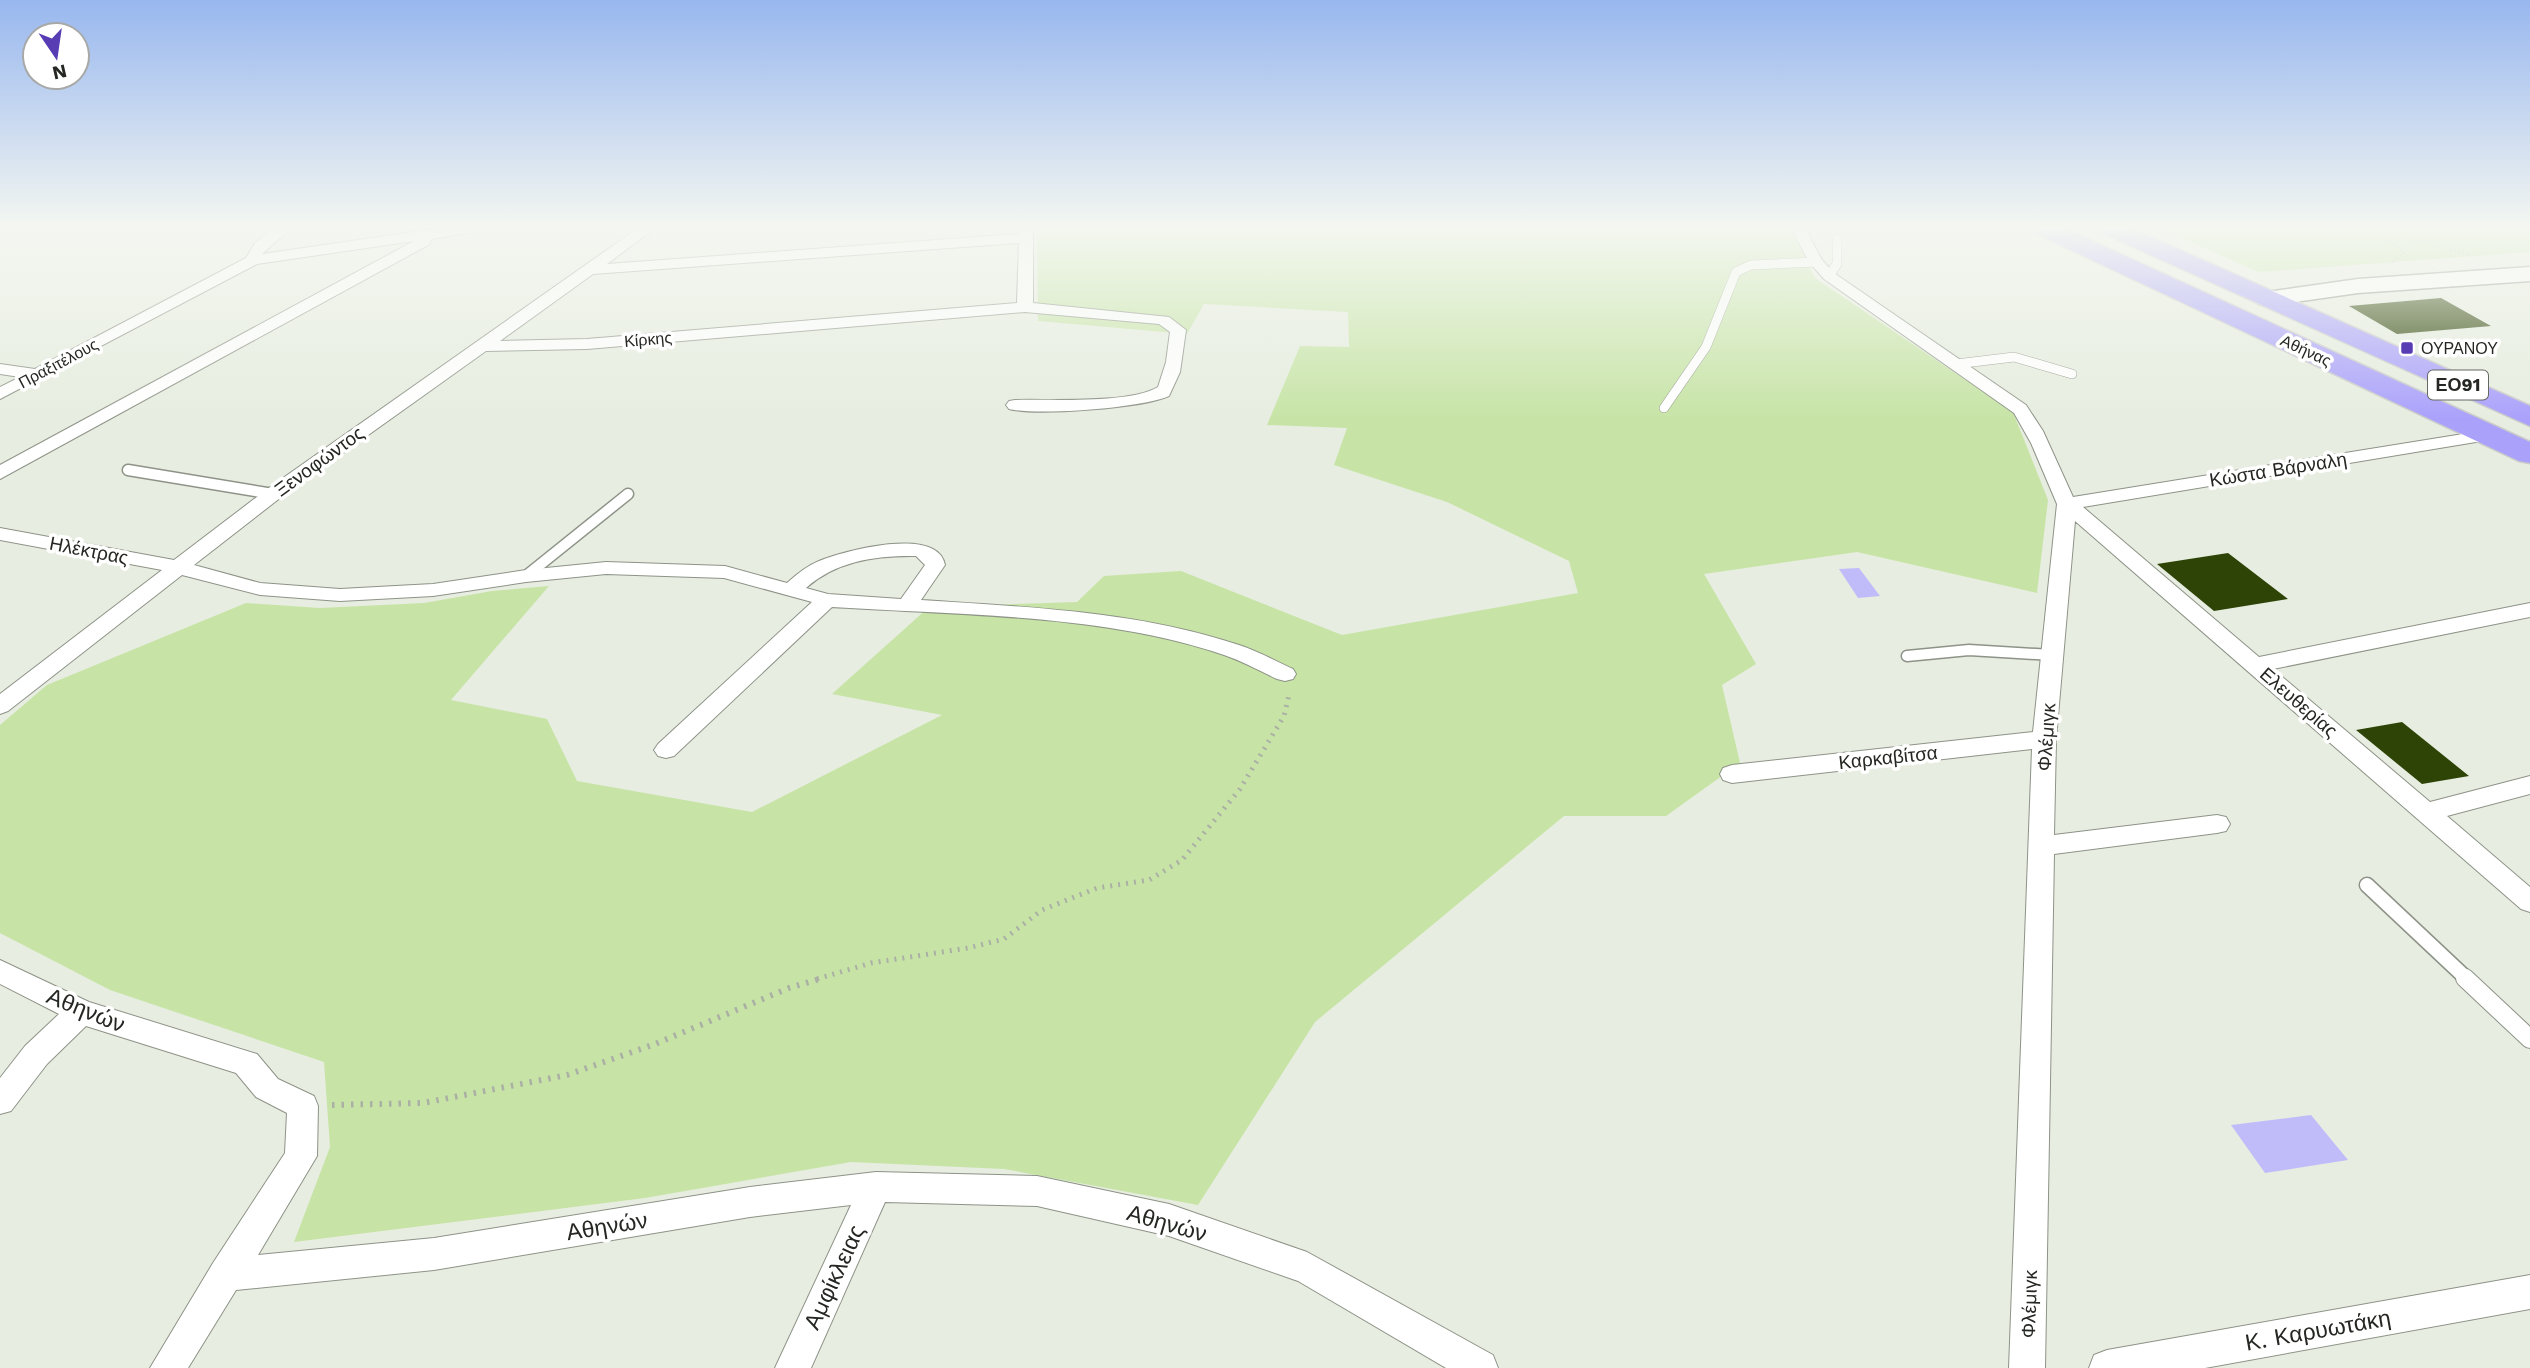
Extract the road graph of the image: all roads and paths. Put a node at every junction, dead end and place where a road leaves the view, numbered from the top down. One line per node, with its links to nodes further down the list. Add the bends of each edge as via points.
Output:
1 (193, 292): 15 (street, Πραξιτέλους)
2 (331, 292): 24 (street)
3 (557, 292): 12 (street, Ξενοφώντος)
4 (1025, 292): 11 (street)
5 (1728, 292): 19 (lane, via 1706,346)
6 (1852, 292): 13 (street)
7 (2180, 292): 21 (highway, Αθήνας / ΕΟ91)
8 (2251, 292): 10 (highway, Αθήνας / ΕΟ91)
9 (2317, 292): 10 (street)
10 (2267, 299): 20 (highway, Αθήνας / ΕΟ91)
11 (1025, 307): 12 (street, Κίρκης, via 587,344); 18 (street, via 1163,320 1173,324 1179,337 1166,390 1159,395)
12 (479, 346): 25 (street, Ξενοφώντος)
13 (1956, 364): 16 (lane, via 2014,357); 27 (street, via 2020,409 2038,437)
14 (0, 369): 15 (street)
15 (37, 374): 17 (street, Πραξιτέλους)
16 (2073, 374)
17 (0, 394)
18 (1014, 405)
19 (1664, 408)
20 (2530, 417)
21 (2488, 435): 22 (highway, Αθήνας / ΕΟ91); 27 (street, Κώστα Βάρναλη)
22 (2530, 454)
23 (128, 470): 25 (lane)
24 (0, 473)
25 (273, 494): 29 (street, Ξενοφώντος)
26 (628, 494): 30 (lane)
27 (2067, 504): 35 (street, Φλέμιγκ); 37 (street, Ελευθερίας)
28 (0, 534): 29 (street, Ηλέκτρας)
29 (177, 567): 30 (street, Ηλέκτρας, via 260,589 340,595 433,590); 39 (street, Ξενοφώντος)
30 (526, 576): 31 (street, Ηλέκτρας, via 606,568 725,572)
31 (791, 590): 32 (street, Ηλέκτρας); 33 (street, via 834,562 878,552 922,551 935,565)
32 (827, 600): 33 (street, Ηλέκτρας); 41 (street)
33 (906, 606): 38 (street, Ηλέκτρας, via 1075,617 1157,631 1233,650)
34 (2530, 610): 37 (street)
35 (2052, 655): 36 (lane, via 1969,650); 40 (street, Φλέμιγκ)
36 (1907, 656)
37 (2256, 666): 44 (street, Ελευθερίας)
38 (1285, 674): 53 (path, via 1290,690 1284,716 1240,789 1182,860 1149,880 1097,888 1042,910 1004,939 871,962 789,988 567,1075 423,1103)
39 (0, 706)
40 (2044, 739): 42 (street, Καρκαβίτσα); 46 (street, Φλέμιγκ)
41 (666, 750)
42 (1732, 774)
43 (2530, 785): 44 (street)
44 (2427, 812): 48 (street, Ελευθερίας)
45 (2217, 824): 46 (street)
46 (2041, 846): 60 (street, Φλέμιγκ)
47 (2367, 885): 51 (lane)
48 (2530, 902)
49 (0, 971): 50 (street, Αθηνών)
50 (81, 1013): 52 (street, via 36,1055); 53 (street, Αθηνών, via 246,1063 267,1088)
51 (2530, 1039)
52 (0, 1101)
53 (303, 1106): 55 (street, via 301,1156)
54 (876, 1187): 55 (street, Αθηνών, via 750,1202 434,1254); 58 (street, Αμφίκλειας); 59 (street, Αθηνών, via 1037,1191 1169,1220 1307,1268)
55 (225, 1275): 57 (street)
56 (2530, 1292): 61 (street, Κ. Καρυωτάκη)
57 (168, 1368)
58 (793, 1368)
59 (1480, 1368)
60 (2027, 1368)
61 (2107, 1368)

